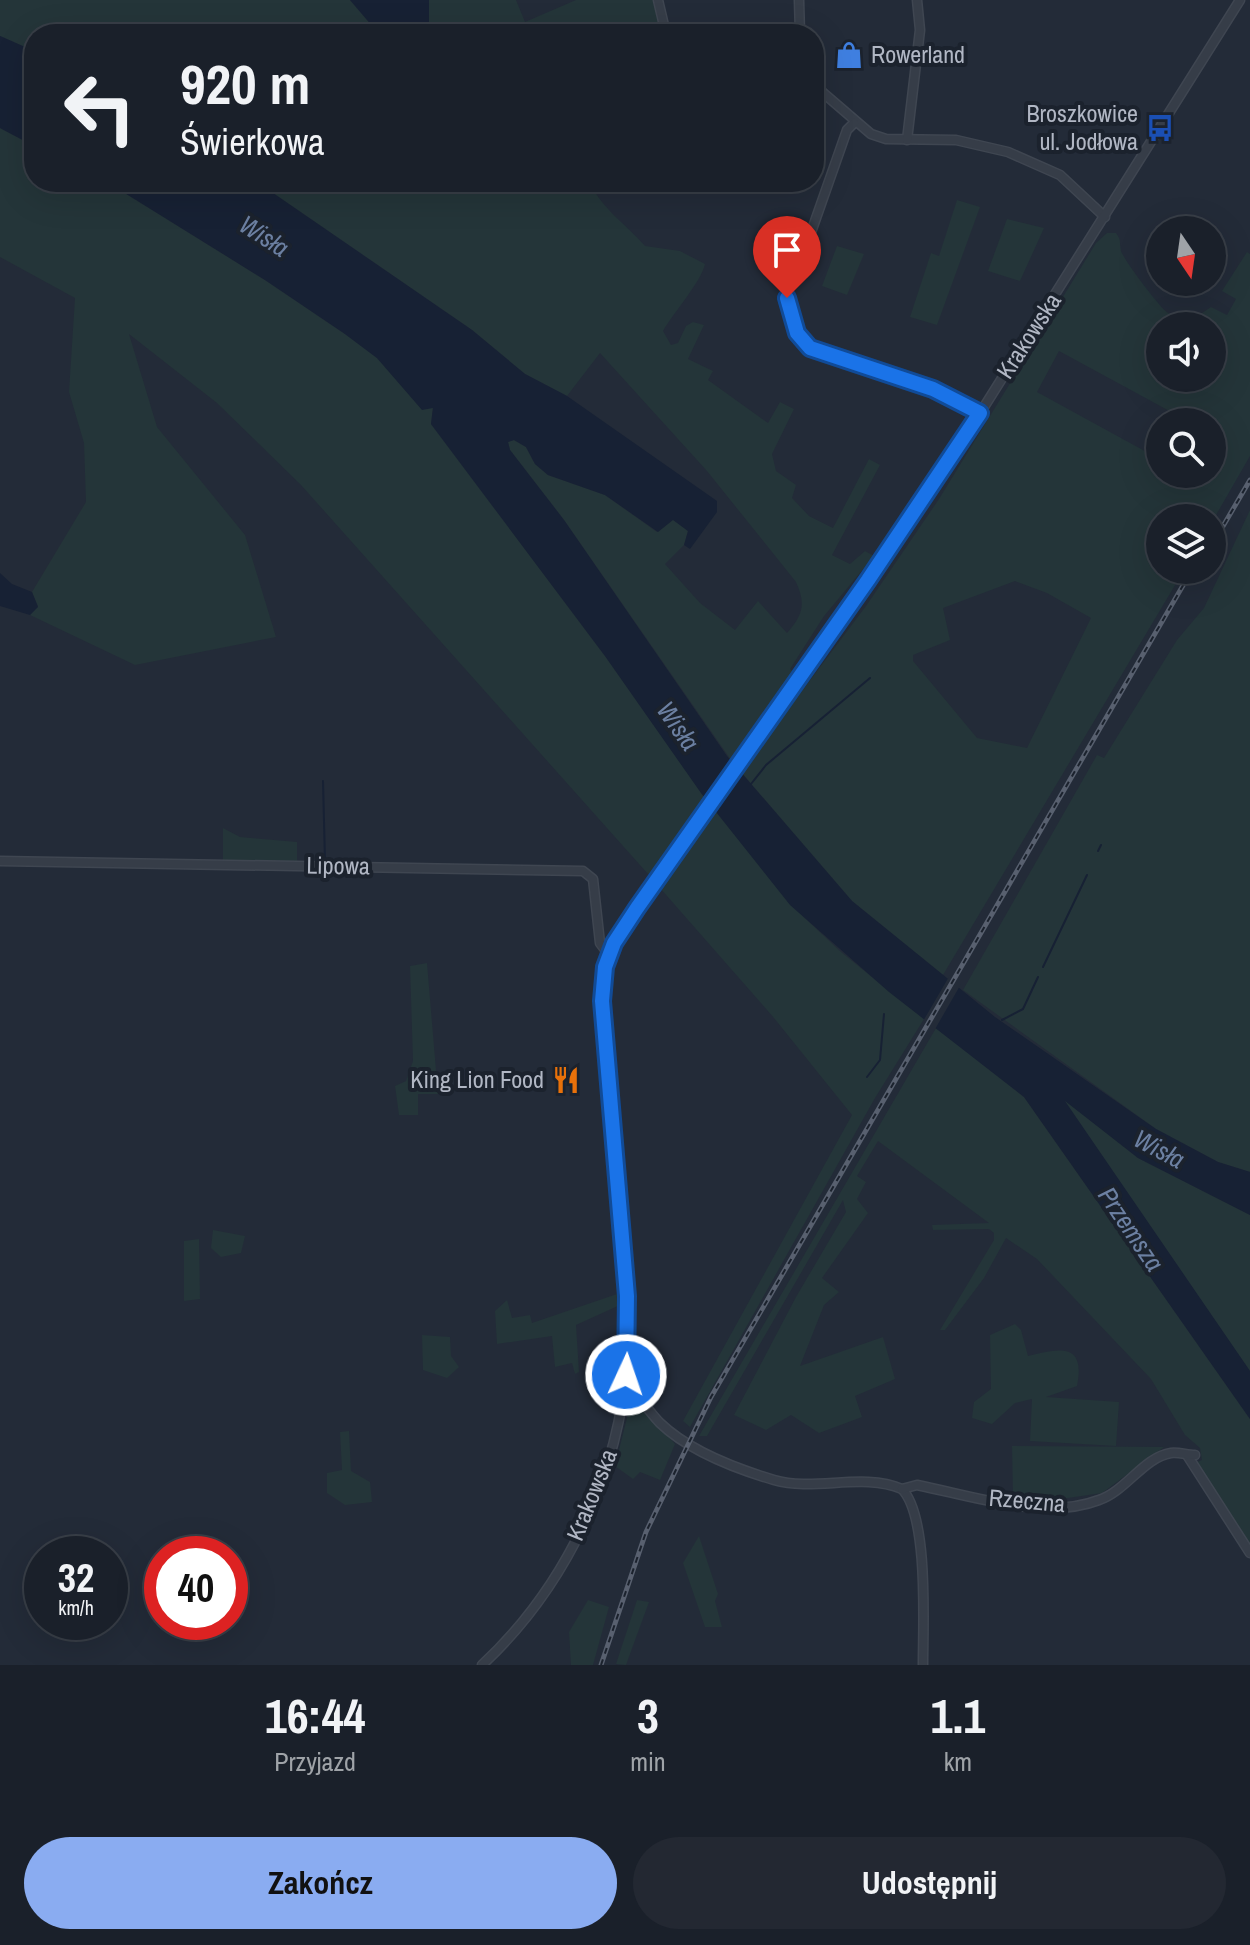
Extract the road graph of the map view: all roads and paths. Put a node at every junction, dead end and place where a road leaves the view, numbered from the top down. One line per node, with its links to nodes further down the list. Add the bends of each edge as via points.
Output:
1 (658, 0): 5 (street)
2 (799, 0): 6 (street)
3 (917, 0): 9 (street, via 920,30)
4 (1240, 0): 10 (street, Krakowska)
5 (664, 24)
6 (800, 24)
7 (824, 94): 8 (street)
8 (854, 123): 9 (street, via 875,136); 11 (street, via 790,274 787,298 797,333 810,348 933,389)
9 (907, 140): 10 (street, via 956,140 1008,152 1060,175)
10 (1105, 217): 11 (street, Krakowska)
11 (980, 413): 13 (street, Krakowska)
12 (0, 861): 13 (street, Lipowa, via 583,871 593,879 600,943)
13 (609, 955): 14 (street, Krakowska, via 602,1001 627,1296)
14 (624, 1392): 15 (street, Rzeczna, via 634,1394 682,1439 778,1481 875,1483); 17 (street, Krakowska, via 588,1517 535,1606)
15 (902, 1489): 16 (street, Rzeczna, via 917,1485 1011,1503 1076,1505 1116,1492 1159,1457 1191,1455); 18 (street, via 918,1536 925,1604)
16 (1250, 1553)
17 (482, 1665)
18 (923, 1665)

